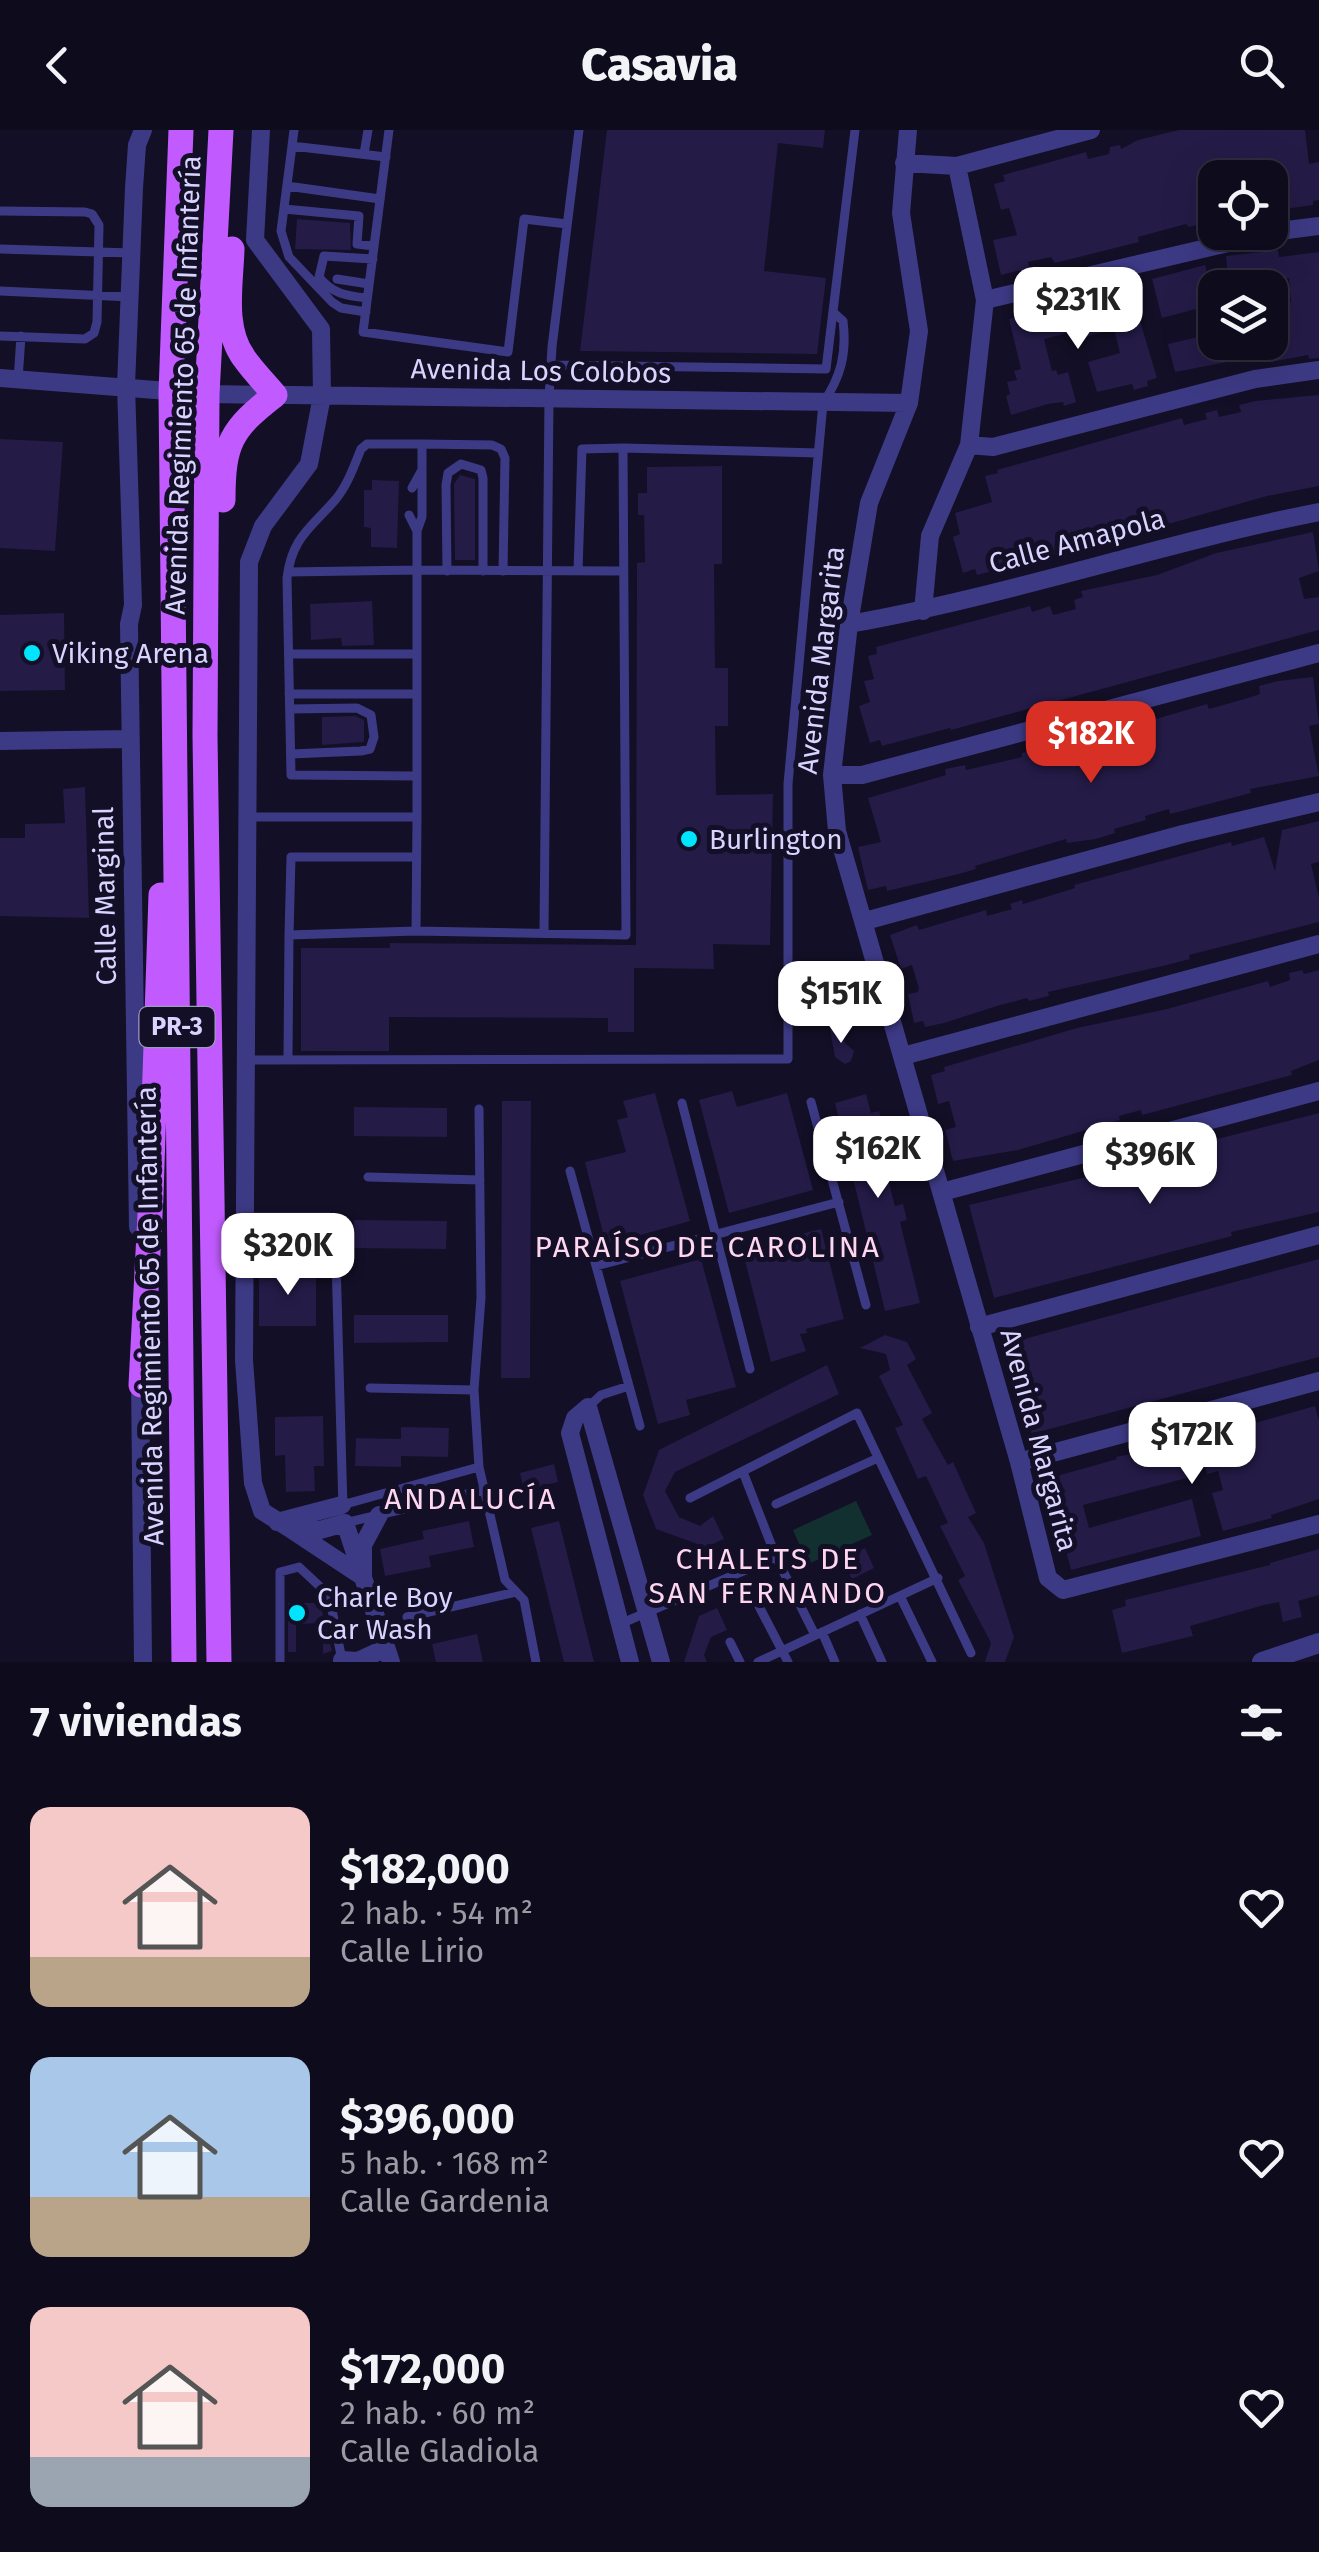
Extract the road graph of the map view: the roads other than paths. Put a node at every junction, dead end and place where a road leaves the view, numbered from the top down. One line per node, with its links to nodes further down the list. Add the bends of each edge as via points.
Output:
1 (143, 130): 26 (street, Calle Marginal)
2 (181, 130): 43 (main road, Avenida Regimiento 65 de Infantería / PR-3)
3 (261, 130): 46 (street, via 255,240 320,329)
4 (294, 130): 12 (lane)
5 (368, 130): 13 (lane)
6 (389, 130): 14 (lane)
7 (578, 130): 21 (lane)
8 (855, 130): 36 (lane)
9 (908, 130): 15 (street, Avenida Margarita)
10 (1091, 130): 16 (street)
11 (221, 135): 44 (main road, Avenida Regimiento 65 de Infantería / PR-3); 45 (main road, via 236,158 230,313 242,356)
12 (292, 146): 13 (lane); 17 (lane)
13 (364, 154): 14 (lane)
14 (386, 157): 18 (lane)
15 (904, 163): 16 (street); 49 (street, Avenida Margarita, via 901,213 919,330)
16 (958, 166): 34 (street)
17 (287, 186): 18 (lane); 19 (lane)
18 (380, 199): 23 (lane)
19 (284, 209): 23 (lane, via 360,216 357,244); 35 (lane, via 280,231 289,256 332,302)
20 (0, 210): 25 (lane, via 92,214 99,224)
21 (567, 224): 35 (lane, via 524,218 508,352 363,332); 39 (lane)
22 (1319, 226): 34 (street)
23 (374, 246): 27 (lane)
24 (0, 249): 25 (lane)
25 (98, 252): 26 (lane); 31 (lane)
26 (132, 253): 32 (street, Calle Marginal)
27 (373, 259): 29 (lane); 33 (lane, via 324,256 320,268 319,277 333,290)
28 (337, 279): 29 (lane)
29 (370, 284): 33 (lane)
30 (0, 292): 31 (lane)
31 (98, 296): 32 (lane); 38 (lane, via 97,328 90,337)
32 (130, 297): 42 (street, Calle Marginal)
33 (368, 298): 35 (lane)
34 (985, 300): 51 (street)
35 (366, 312)
36 (833, 312): 39 (lane, via 826,369); 48 (lane, via 845,335 839,379)
37 (0, 336): 38 (lane)
38 (21, 336): 41 (lane)
39 (550, 364): 47 (lane)
40 (1319, 370): 51 (street, via 1255,379 993,447)
41 (9, 379): 42 (street, Avenida Los Colobos)
42 (126, 386): 43 (street, Avenida Los Colobos); 76 (street, Calle Marginal, via 133,605)
43 (171, 392): 44 (street, Avenida Los Colobos); 75 (main road, Avenida Regimiento 65 de Infantería / PR-3)
44 (207, 394): 45 (street, Avenida Los Colobos); 85 (main road, Avenida Regimiento 65 de Infantería / PR-3)
45 (275, 394): 46 (street, Avenida Los Colobos); 85 (main road, via 233,433 223,471 222,722)
46 (322, 396): 47 (street, Avenida Los Colobos); 82 (street, via 309,464 263,526 249,562)
47 (548, 398): 48 (street, Avenida Los Colobos); 66 (lane)
48 (823, 402): 49 (street, Avenida Los Colobos); 53 (lane)
49 (909, 403): 68 (street, Avenida Margarita, via 870,503)
50 (422, 444): 54 (lane); 63 (lane, via 501,449); 65 (lane, via 361,448 338,496 298,539)
51 (969, 445): 67 (street, via 930,536)
52 (623, 448): 53 (lane); 61 (lane); 64 (lane, via 582,449)
53 (818, 453): 92 (lane, via 788,784 788,1059)
54 (422, 470): 55 (lane); 58 (lane)
55 (412, 488)
56 (1319, 512): 67 (street, Calle Amapola)
57 (409, 515): 58 (lane)
58 (417, 531): 59 (lane)
59 (417, 570): 60 (lane); 65 (lane); 71 (lane)
60 (447, 570): 62 (lane); 62 (lane, via 446,484 448,473 462,464 481,470 484,478)
61 (622, 570): 64 (lane); 88 (lane, via 626,935)
62 (482, 571): 63 (lane)
63 (503, 571): 66 (lane)
64 (578, 571): 66 (lane)
65 (288, 572): 70 (lane)
66 (547, 572): 88 (lane)
67 (922, 611): 68 (street, Calle Amapola)
68 (849, 624): 79 (street, Avenida Margarita)
69 (1319, 653): 79 (street, via 862,775)
70 (288, 654): 71 (lane); 72 (lane)
71 (416, 654): 73 (lane)
72 (290, 694): 73 (lane); 74 (lane)
73 (416, 694): 80 (lane)
74 (290, 709): 78 (lane); 78 (lane, via 357,708 371,716 374,737 370,749 361,751)
75 (173, 721): 111 (main road); 148 (main road, Avenida Regimiento 65 de Infantería / PR-3)
76 (128, 739): 77 (street); 111 (street, Calle Marginal)
77 (0, 741)
78 (291, 754): 80 (lane, via 291,775)
79 (832, 775): 86 (street, Avenida Margarita, via 837,831)
80 (416, 776): 83 (lane)
81 (1319, 802): 86 (street)
82 (248, 817): 83 (lane); 93 (street)
83 (416, 818): 84 (lane)
84 (416, 857): 87 (lane); 89 (lane, via 290,857)
85 (207, 864): 149 (main road, Avenida Regimiento 65 de Infantería / PR-3)
86 (865, 921): 91 (street, Avenida Margarita)
87 (416, 931): 88 (lane); 89 (lane)
88 (544, 932)
89 (289, 934): 92 (lane)
90 (1319, 944): 91 (street)
91 (903, 1056): 101 (street, Avenida Margarita)
92 (288, 1058): 93 (lane)
93 (247, 1060): 103 (street)
94 (1319, 1092): 101 (street)
95 (811, 1102): 102 (lane)
96 (682, 1103): 104 (lane)
97 (479, 1109): 100 (lane)
98 (570, 1171): 106 (lane)
99 (368, 1177): 100 (lane)
100 (480, 1180): 114 (lane)
101 (942, 1192): 108 (street, Avenida Margarita)
102 (839, 1202): 104 (lane); 107 (lane)
103 (245, 1217): 126 (lane, via 329,1218 336,1225); 129 (street, via 244,1360 253,1483 262,1511)
104 (718, 1234): 106 (lane); 109 (lane)
105 (1319, 1236): 108 (street)
106 (596, 1266): 112 (lane)
107 (866, 1305)
108 (979, 1326): 118 (street, Avenida Margarita)
109 (750, 1369)
110 (1319, 1381): 118 (street)
111 (140, 1385): 147 (street, Calle Marginal)
112 (629, 1386): 115 (lane); 116 (lane)
113 (370, 1388): 114 (lane)
114 (474, 1390): 119 (lane)
115 (588, 1407): 136 (street); 139 (street, via 570,1433)
116 (640, 1426)
117 (878, 1458): 120 (lane, via 856,1413); 125 (lane); 132 (lane)
118 (1019, 1462): 128 (street, Avenida Margarita, via 1048,1578 1063,1590)
119 (479, 1467): 121 (lane); 122 (lane)
120 (743, 1472): 123 (lane); 130 (lane)
121 (427, 1481): 124 (lane); 126 (lane)
122 (483, 1490): 124 (lane); 134 (lane, via 506,1580)
123 (690, 1498)
124 (431, 1503): 127 (lane)
125 (776, 1504)
126 (344, 1514): 127 (lane); 129 (street); 131 (street)
127 (379, 1515): 131 (street, via 363,1545)
128 (1319, 1524)
129 (284, 1526): 131 (street)
130 (776, 1557): 136 (lane); 140 (lane)
131 (363, 1577): 145 (street)
132 (938, 1578): 135 (lane); 144 (lane)
133 (751, 1591): 143 (lane)
134 (516, 1592): 138 (lane); 151 (lane, via 524,1600)
135 (900, 1596): 137 (lane); 159 (lane)
136 (646, 1611): 139 (lane); 153 (street)
137 (860, 1614): 140 (lane); 158 (lane)
138 (406, 1617)
139 (620, 1624): 152 (street)
140 (818, 1634): 143 (lane); 157 (lane)
141 (730, 1642): 154 (lane)
142 (1319, 1643): 160 (street)
143 (782, 1651): 155 (lane); 156 (lane)
144 (971, 1653)
145 (384, 1656): 146 (street)
146 (342, 1660): 150 (lane, via 329,1595 299,1567 280,1572)
147 (142, 1662)
148 (184, 1662)
149 (219, 1662)
150 (280, 1662)
151 (536, 1662)
152 (630, 1662)
153 (661, 1662)
154 (740, 1662)
155 (758, 1662)
156 (788, 1662)
157 (836, 1662)
158 (882, 1662)
159 (932, 1662)
160 (1262, 1662)

